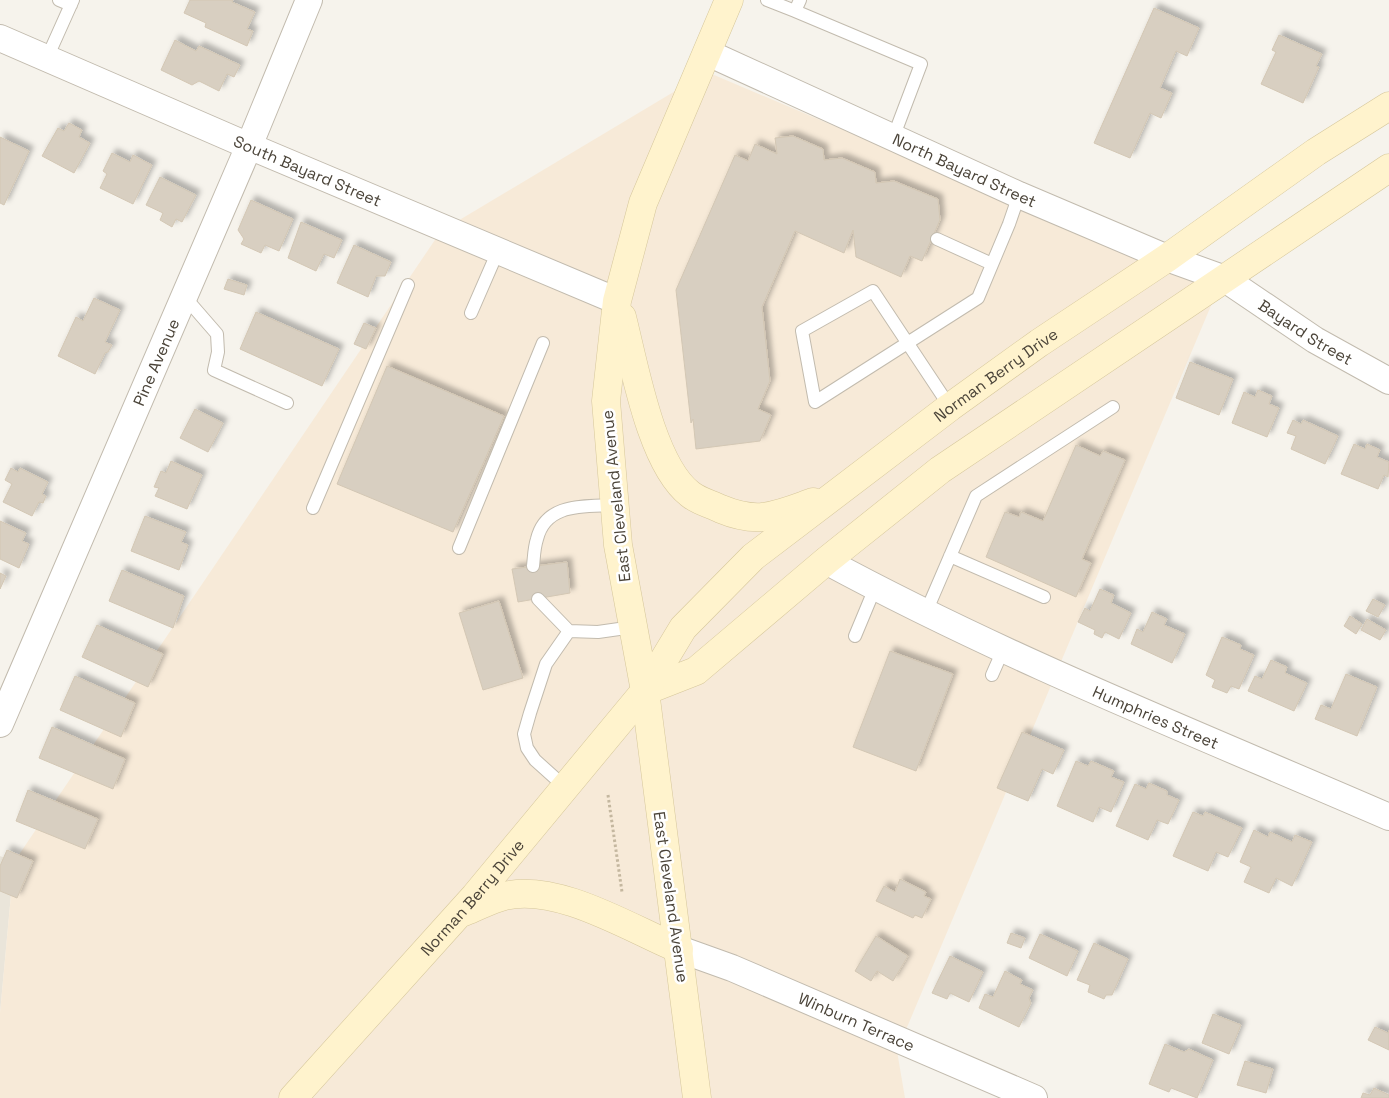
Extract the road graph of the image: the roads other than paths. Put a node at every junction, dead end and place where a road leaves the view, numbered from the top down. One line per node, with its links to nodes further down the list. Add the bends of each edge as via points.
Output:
1 (310, 0): 11 (street, Pine Avenue)
2 (729, 0): 7 (main road, East Cleveland Avenue)
3 (767, 0): 5 (lane)
4 (67, 2): 8 (lane)
5 (798, 5): 10 (lane, via 921,64)
6 (0, 38): 8 (street, South Bayard Street)
7 (708, 53): 10 (street, North Bayard Street); 21 (main road, East Cleveland Avenue, via 643,203)
8 (47, 58): 11 (street, South Bayard Street)
9 (1389, 106): 16 (main road, Norman Berry Drive, via 1316,152)
10 (893, 138): 13 (street, North Bayard Street)
11 (249, 146): 15 (street, South Bayard Street); 20 (street, Pine Avenue)
12 (1389, 168): 18 (main road, Norman Berry Drive)
13 (1019, 195): 16 (street, North Bayard Street); 17 (lane)
14 (938, 239): 17 (lane)
15 (498, 251): 21 (street, South Bayard Street); 22 (lane)
16 (1167, 258): 18 (street, North Bayard Street); 27 (main road, Norman Berry Drive)
17 (992, 264): 23 (lane, via 978,298)
18 (1225, 279): 25 (street, Bayard Street, via 1315,340); 34 (main road, Norman Berry Drive, via 940,470)
19 (408, 286): 31 (lane)
20 (184, 296): 26 (lane, via 217,334 214,370); 46 (street, Pine Avenue)
21 (618, 301): 29 (main road, via 651,430 676,479 690,494 739,515 760,517); 30 (main road, East Cleveland Avenue, via 606,401)
22 (471, 314)
23 (908, 342): 23 (lane, via 873,291 802,331 815,402); 27 (lane)
24 (543, 344): 32 (lane)
25 (1389, 381)
26 (287, 403)
27 (950, 407): 29 (main road, Norman Berry Drive)
28 (1113, 407): 33 (lane, via 976,496)
29 (833, 495): 45 (main road, Norman Berry Drive, via 753,557 683,628)
30 (615, 505): 35 (lane, via 569,508 549,516 537,538); 40 (main road, East Cleveland Avenue, via 618,545)
31 (313, 508)
32 (459, 548)
33 (950, 556): 37 (lane); 39 (lane)
34 (826, 561): 36 (street, Humphries Street); 45 (main road, Norman Berry Drive, via 696,671)
35 (533, 566)
36 (875, 588): 39 (street, Humphries Street); 42 (lane)
37 (1044, 597)
38 (538, 599): 41 (lane)
39 (926, 612): 43 (street, Humphries Street)
40 (633, 627): 41 (lane, via 598,632); 45 (main road, East Cleveland Avenue)
41 (568, 630): 47 (lane, via 546,664 524,734 527,748 535,760)
42 (855, 636)
43 (1003, 650): 44 (lane); 48 (street, Humphries Street)
44 (992, 675)
45 (644, 691): 47 (main road, Norman Berry Drive); 50 (main road, East Cleveland Avenue)
46 (0, 724)
47 (565, 787): 49 (main road, Norman Berry Drive)
48 (1389, 817)
49 (458, 914): 50 (main road, via 504,896 542,894 579,904); 51 (main road, Norman Berry Drive)
50 (679, 949): 52 (main road, East Cleveland Avenue); 53 (street, Winburn Terrace, via 732,968)
51 (293, 1098)
52 (697, 1098)
53 (1034, 1098)

